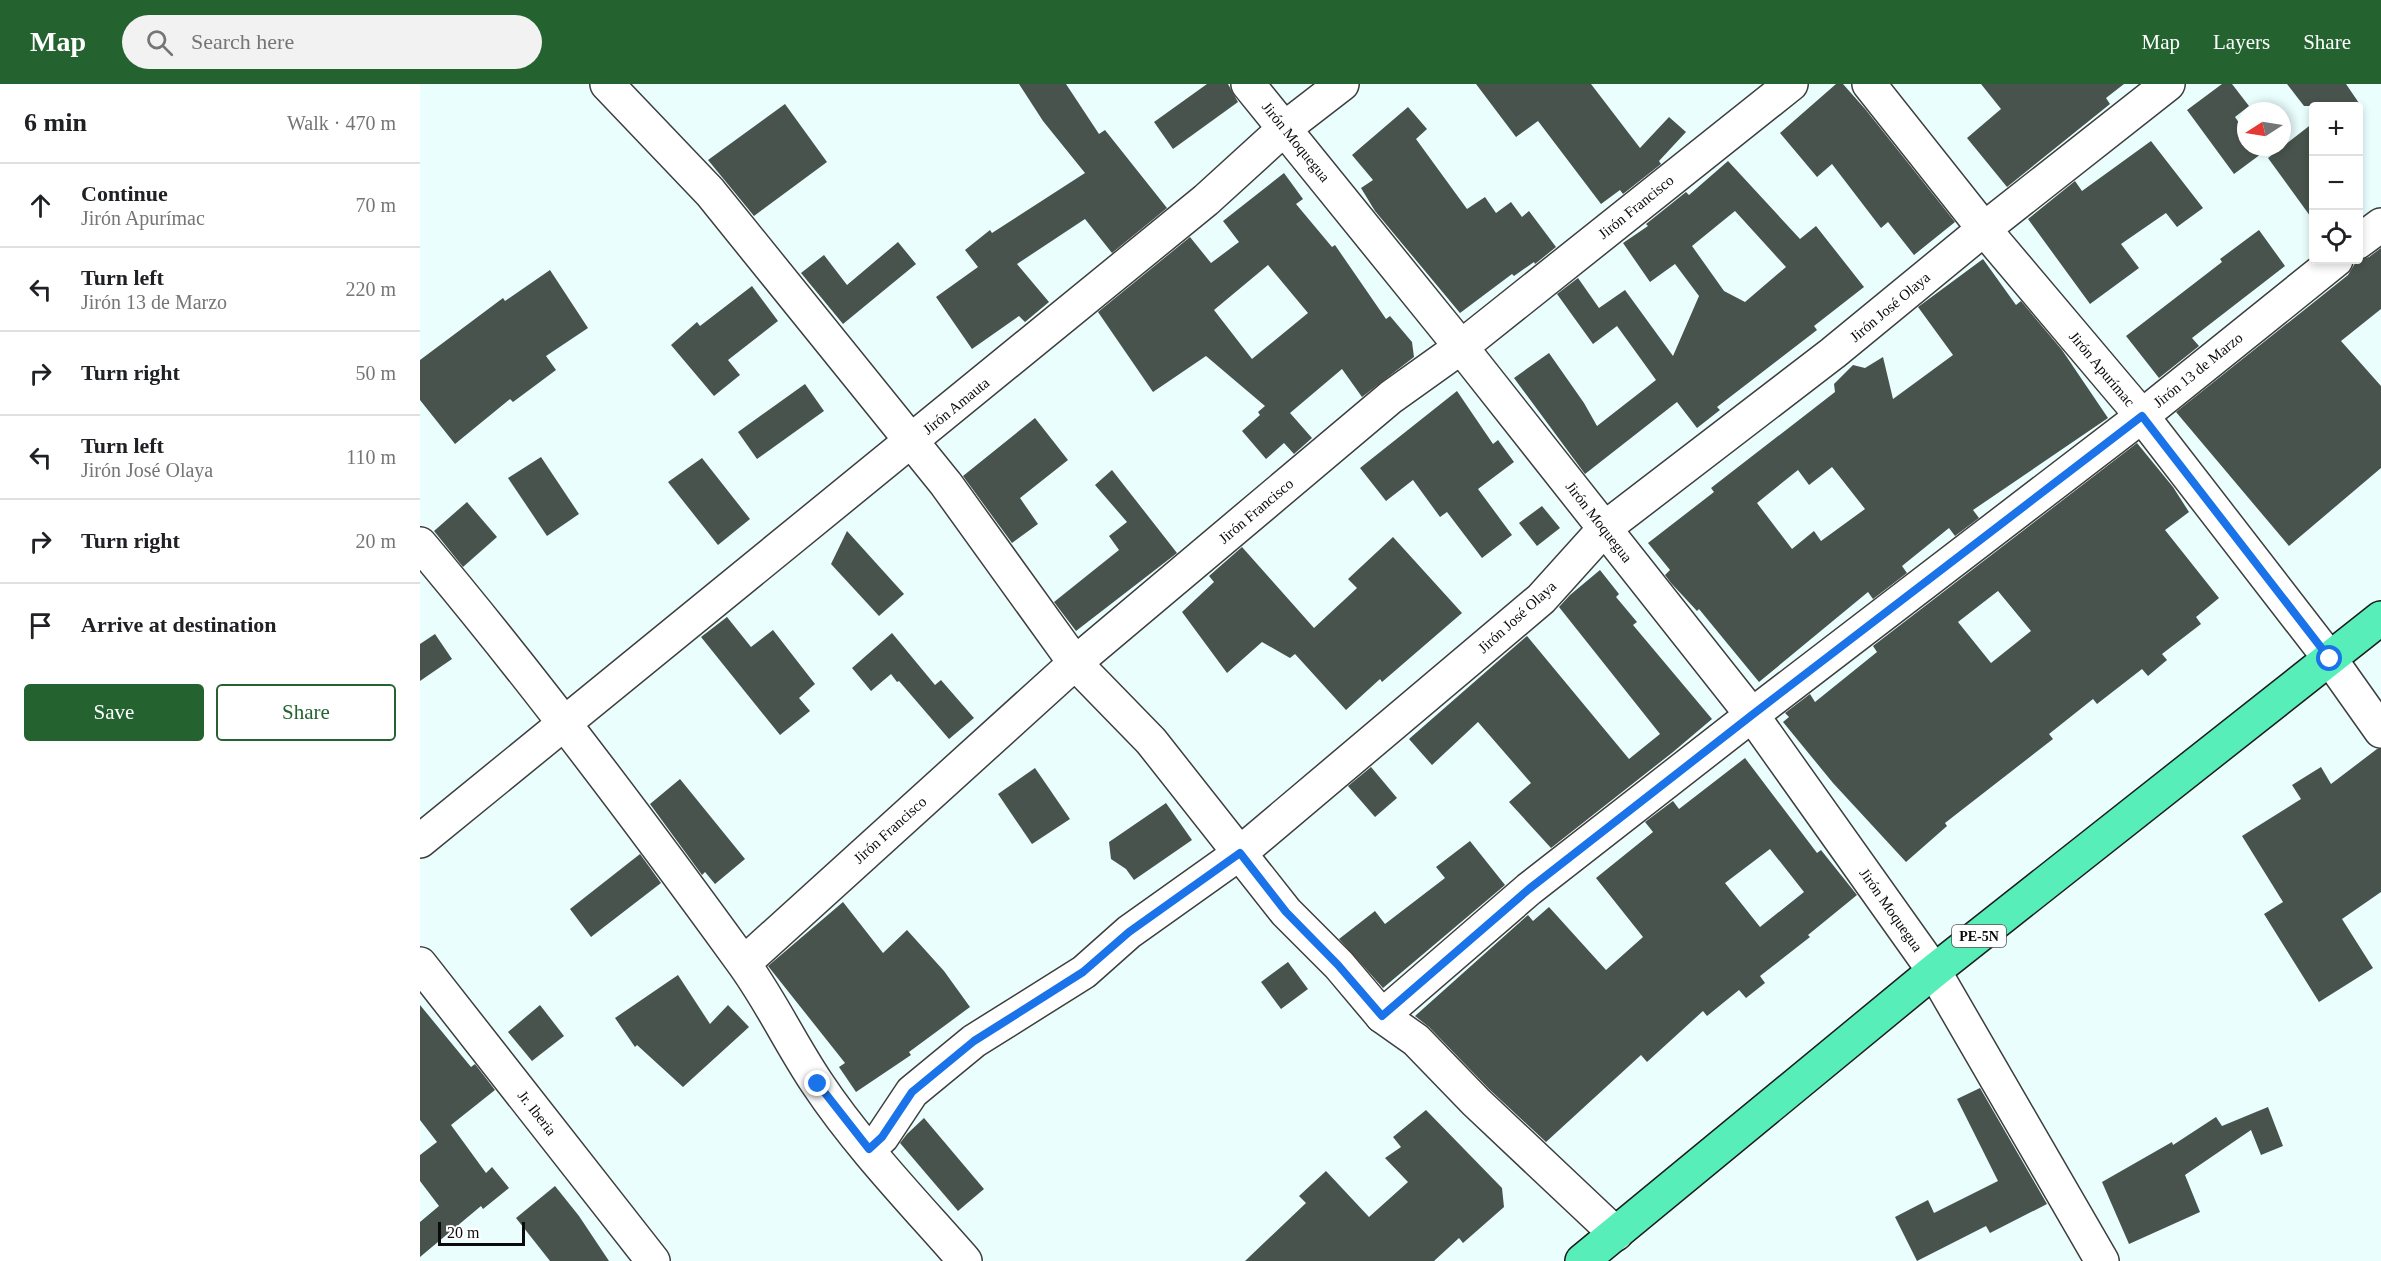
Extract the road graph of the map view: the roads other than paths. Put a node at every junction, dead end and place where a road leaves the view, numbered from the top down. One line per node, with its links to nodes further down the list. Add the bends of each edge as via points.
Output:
1 (607, 84): 14 (street, via 710,192)
2 (1248, 84): 7 (street, Jirón Moquegua)
3 (1342, 84): 7 (street, Jirón Amauta)
4 (1791, 84): 12 (street, Jirón Francisco)
5 (1869, 84): 9 (street, Jirón Apurímac)
6 (2168, 84): 9 (street, Jirón José Olaya)
7 (1285, 128): 12 (street, Jirón Moquegua); 14 (street, Jirón Amauta, via 1206,200)
8 (2381, 225): 10 (street)
9 (1984, 229): 13 (street, Jirón Apurímac); 15 (street, Jirón José Olaya, via 1833,353)
10 (2363, 238)
11 (2331, 264): 13 (street, Jirón 13 de Marzo)
12 (1461, 347): 15 (street, Jirón Moquegua); 19 (street, Jirón Francisco, via 1391,397)
13 (2142, 416): 18 (street, Jirón Apurímac); 20 (street, Jirón 13 de Marzo)
14 (912, 441): 19 (street); 21 (street, Jirón Amauta)
15 (1605, 528): 20 (street, Jirón Moquegua); 24 (street, Jirón José Olaya, via 1541,599)
16 (420, 544): 21 (street)
17 (2381, 618): 18 (highway, PE-5N)
18 (2330, 659): 22 (street, Jirón Apurímac); 27 (highway, PE-5N)
19 (1075, 663): 24 (street, via 1151,741); 25 (street, Jirón Francisco)
20 (1752, 715): 27 (street, Jirón Moquegua); 28 (street, Jirón 13 de Marzo, via 1529,889)
21 (567, 724): 23 (street, Jirón Amauta); 25 (street)
22 (2381, 731)
23 (420, 841)
24 (1240, 853): 28 (street, via 1286,912); 29 (street, Jirón José Olaya, via 1129,932 1083,972 974,1041 912,1092 882,1137)
25 (744, 963): 29 (street, via 818,1084)
26 (420, 964): 31 (street, Jr. Iberia)
27 (1934, 971): 30 (highway, PE-5N); 34 (street, Jirón Moquegua)
28 (1382, 1016): 30 (street, via 1416,1040)
29 (869, 1149): 32 (street)
30 (1616, 1234): 33 (highway, PE-5N)
31 (653, 1261)
32 (965, 1261)
33 (1582, 1261)
34 (2102, 1261)

